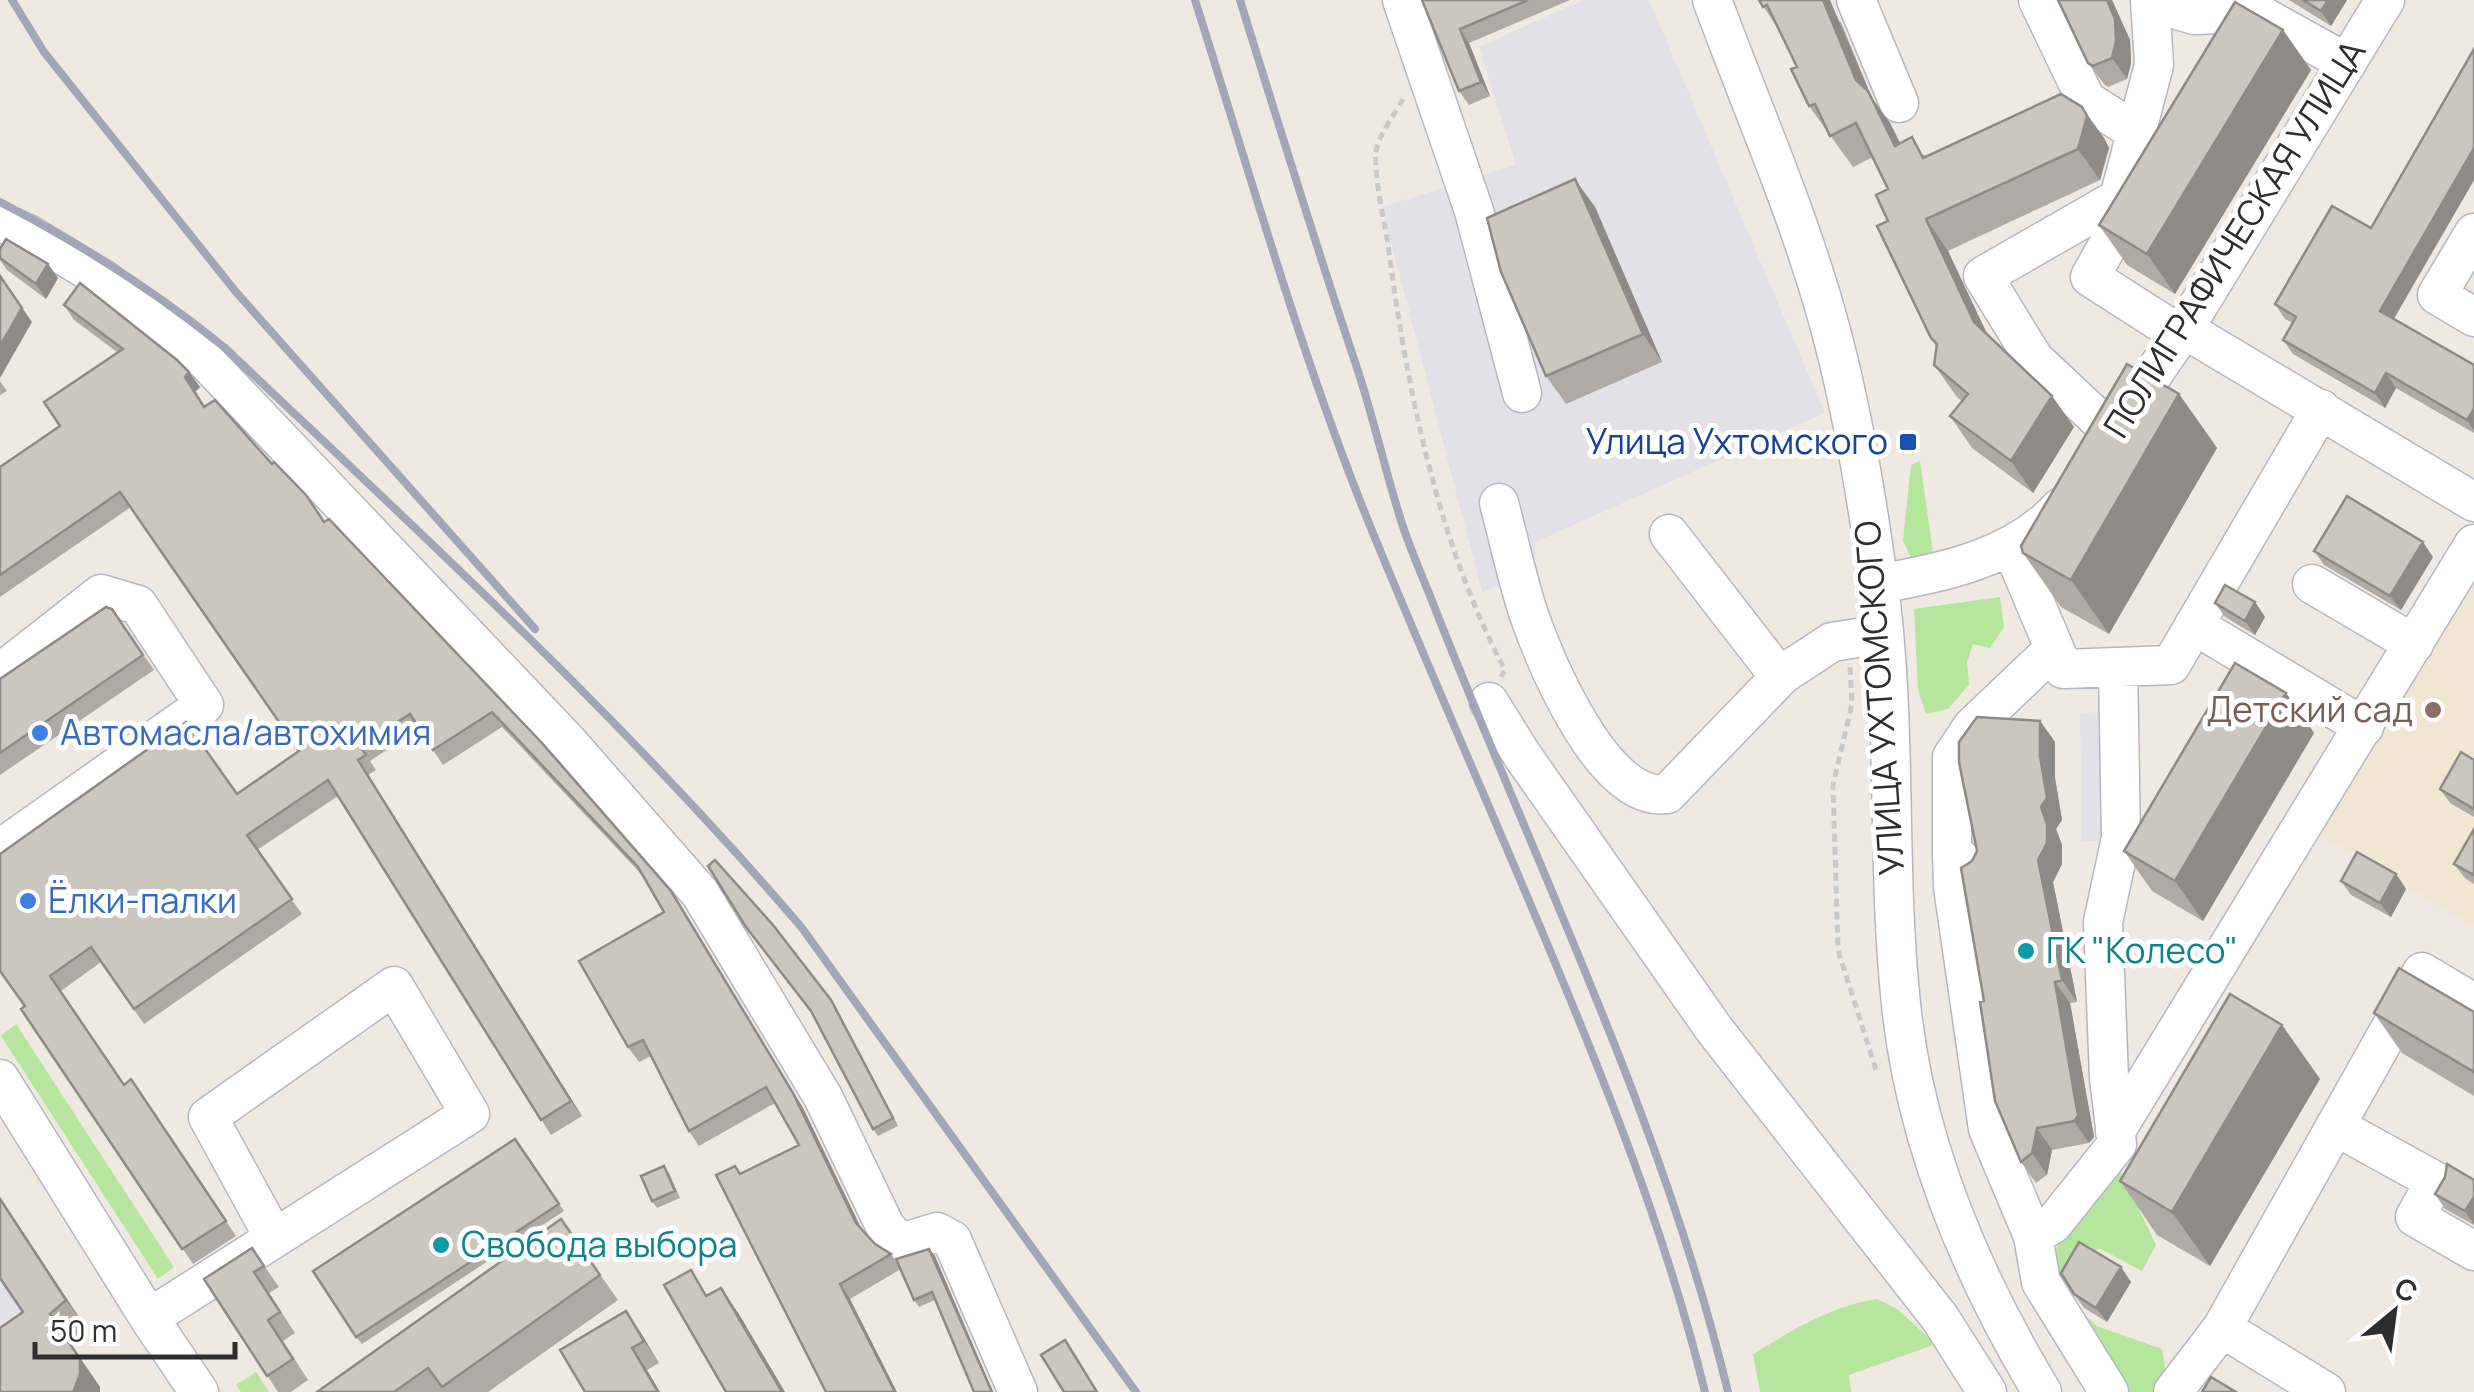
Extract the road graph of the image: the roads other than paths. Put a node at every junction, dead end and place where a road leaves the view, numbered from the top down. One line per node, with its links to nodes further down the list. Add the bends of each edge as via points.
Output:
1 (1402, 0): 15 (street, via 1474,211)
2 (1712, 0): 23 (street, УЛИЦА УХТОМСКОГО, via 1826,310)
3 (1856, 0): 8 (street)
4 (2038, 0): 9 (street, via 2086,100)
5 (2386, 0): 7 (street, ПОЛИГРАФИЧЕСКАЯ УЛИЦА)
6 (2150, 1): 7 (street, via 2194,15 2257,13); 9 (street, via 2154,65)
7 (2347, 63): 14 (street, ПОЛИГРАФИЧЕСКАЯ УЛИЦА)
8 (1899, 103)
9 (2136, 132): 10 (street)
10 (2119, 198): 14 (street, via 2123,218 2090,278); 17 (street, via 1982,276)
11 (0, 222): 45 (street, via 104,280 203,358 568,742 700,893 824,1097 886,1228 900,1243 937,1232 952,1240)
12 (2474, 233): 13 (street, via 2437,296)
13 (2474, 317)
14 (2182, 332): 16 (street); 17 (street, ПОЛИГРАФИЧЕСКАЯ УЛИЦА)
15 (1522, 392)
16 (2321, 409): 18 (street); 25 (street)
17 (2095, 458): 22 (street, ПОЛИГРАФИЧЕСКАЯ УЛИЦА, via 2038,532)
18 (2474, 502)
19 (1498, 503): 31 (street, via 1529,614 1560,691 1600,755 1634,788 1667,794)
20 (1669, 534): 31 (street)
21 (2474, 544): 27 (street)
22 (2011, 546): 23 (street, ПОЛИГРАФИЧЕСКАЯ УЛИЦА, via 1945,572); 28 (street)
23 (1879, 584): 26 (street, УЛИЦА УХТОМСКОГО)
24 (2312, 584): 27 (street)
25 (2194, 626): 29 (street, via 2170,665); 33 (street)
26 (1865, 636): 31 (street, via 1832,642); 47 (street, УЛИЦА УХТОМСКОГО, via 1909,1055 1956,1224)
27 (2414, 644): 33 (street)
28 (2054, 649): 29 (street, via 2063,670); 40 (street, via 1972,727 1952,757 1963,861 1954,887 1988,1129)
29 (2118, 668): 38 (street, via 2121,838 2103,922)
30 (0, 672): 34 (street, via 101,594 138,605 204,704)
31 (1783, 674)
32 (1489, 702): 46 (street, via 1714,1028 1940,1318)
33 (2364, 727): 38 (street)
34 (0, 849)
35 (2474, 1003): 37 (street, via 2422,972)
36 (0, 1080): 42 (street)
37 (2336, 1126): 41 (street, via 2435,1181 2415,1217); 43 (street)
38 (2116, 1132): 40 (street, via 2117,1144 2053,1224)
39 (273, 1236): 39 (street, via 470,1114 394,986 208,1117); 42 (street)
40 (2032, 1236): 48 (street, via 2041,1282)
41 (2474, 1251)
42 (149, 1318): 44 (street)
43 (2222, 1328): 49 (street); 50 (street)
44 (199, 1392)
45 (1018, 1392)
46 (1987, 1392)
47 (2042, 1392)
48 (2110, 1392)
49 (2174, 1392)
50 (2326, 1392)

